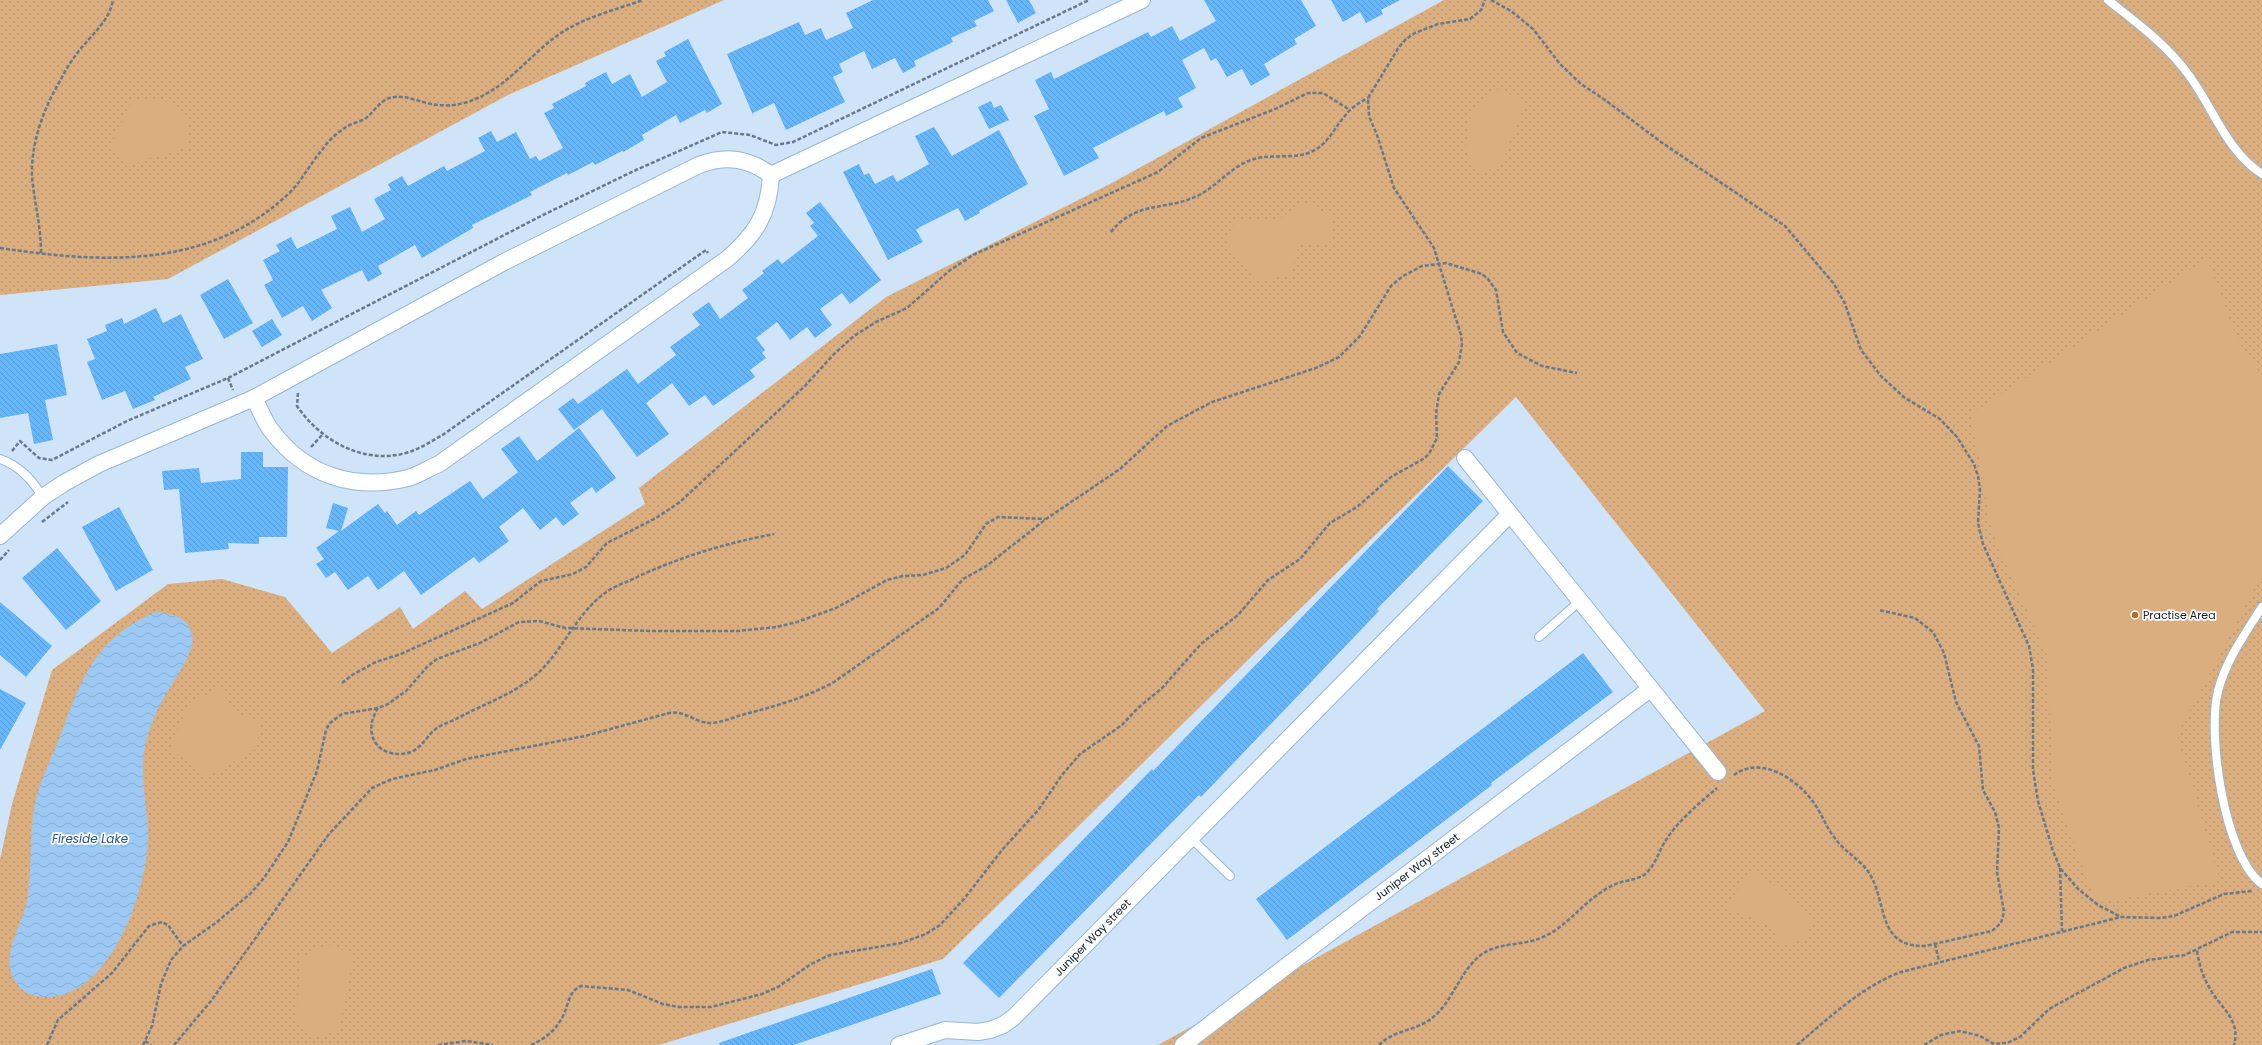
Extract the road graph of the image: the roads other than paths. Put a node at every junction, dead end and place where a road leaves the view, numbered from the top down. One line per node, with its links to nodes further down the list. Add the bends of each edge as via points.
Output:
1 (1142, 0): 4 (street)
2 (2108, 0): 3 (lane, via 2154,36 2175,57 2202,93 2234,147 2244,160)
3 (2262, 174)
4 (771, 175): 5 (street, via 755,165 737,159 724,158 700,165 504,262); 5 (street, via 766,208 760,223 740,248 439,464 410,477 379,483 348,481 318,471 292,454 276,436)
5 (254, 398): 8 (street, via 99,464)
6 (1465, 458): 9 (street)
7 (0, 459): 8 (lane, via 17,467 31,480)
8 (43, 498): 10 (street)
9 (1510, 514): 11 (street); 16 (street, Juniper Way street)
10 (0, 536)
11 (1580, 601): 13 (lane); 14 (street)
12 (2262, 607): 18 (lane, via 2229,661 2218,690 2213,721 2215,752 2232,833 2248,870)
13 (1539, 638)
14 (1650, 689): 15 (street); 21 (street, Juniper Way street)
15 (1724, 778)
16 (1191, 838): 17 (lane); 19 (street, Juniper Way street, via 1024,1008)
17 (1230, 876)
18 (2262, 884)
19 (990, 1037): 20 (street, Juniper Way street, via 978,1032 945,1030)
20 (899, 1045)
21 (1183, 1045)

